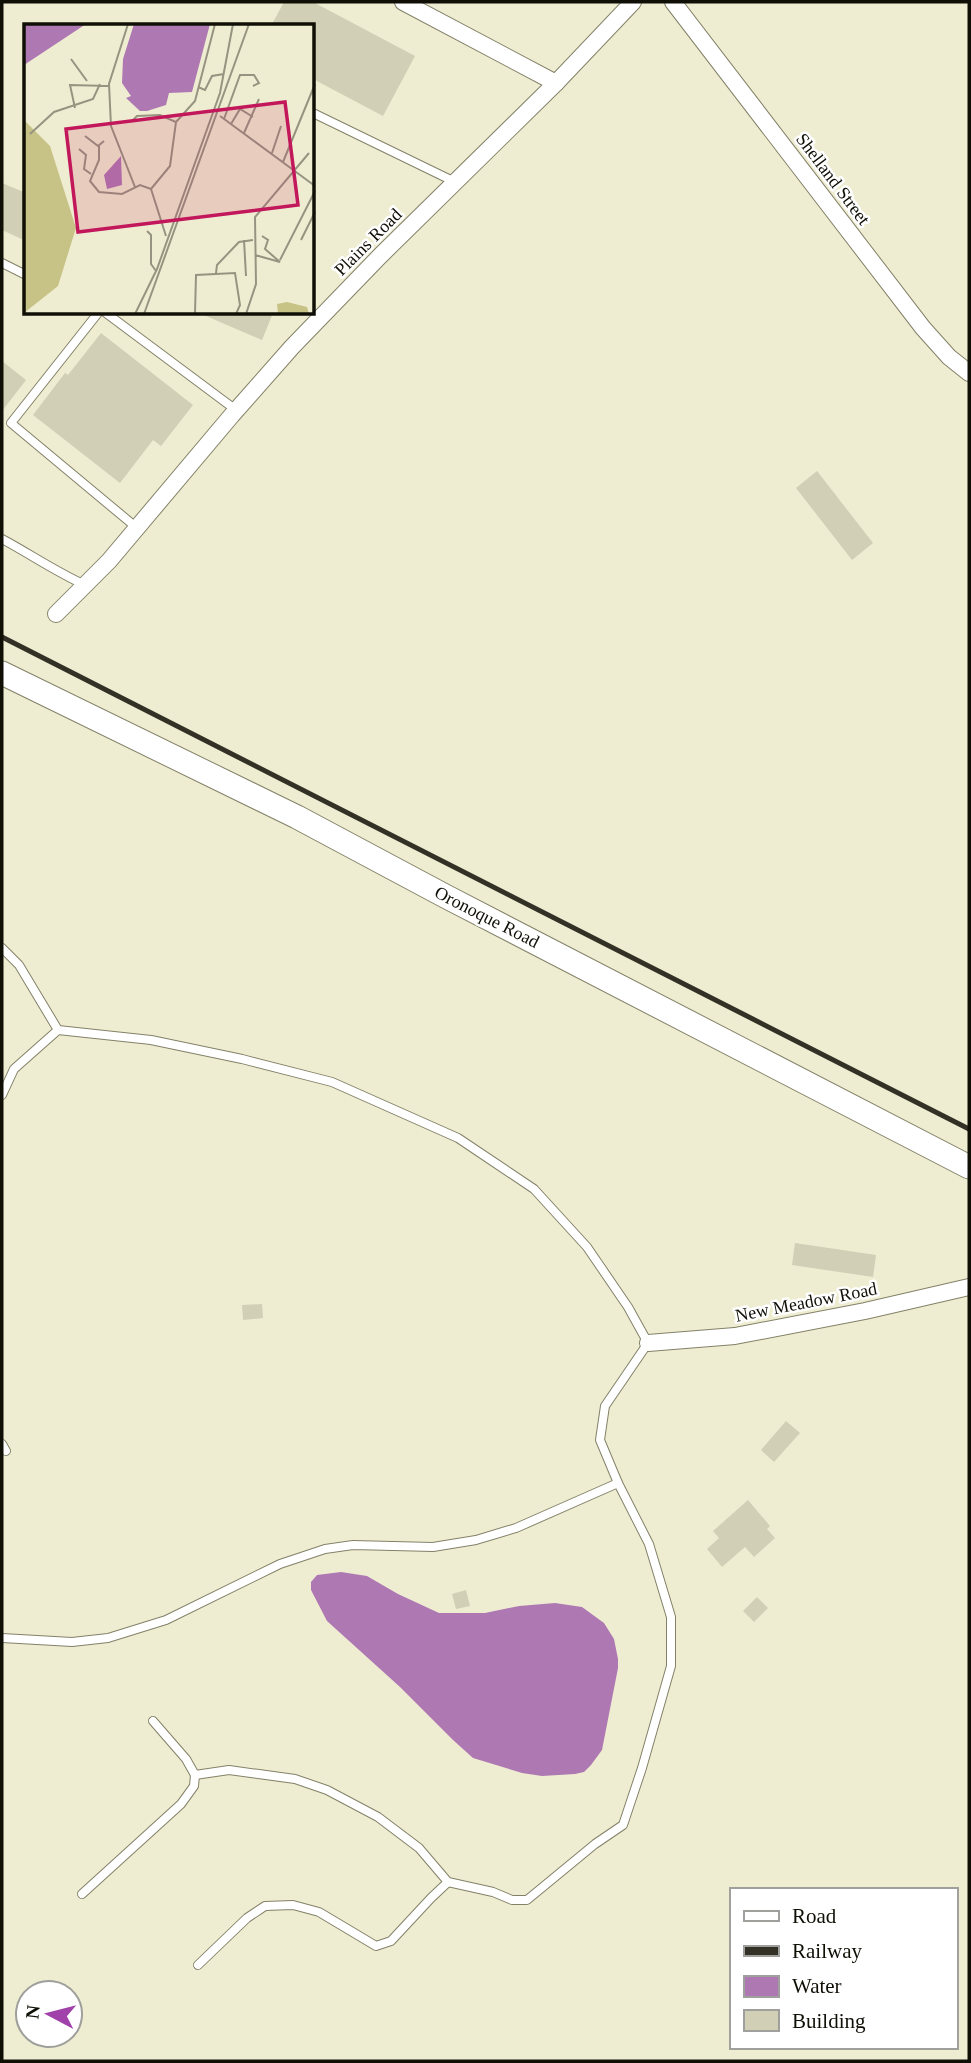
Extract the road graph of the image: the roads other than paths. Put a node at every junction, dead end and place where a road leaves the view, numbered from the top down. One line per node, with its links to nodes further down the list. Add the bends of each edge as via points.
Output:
1 (403, 2): 4 (street)
2 (633, 2): 4 (street, Plains Road)
3 (673, 2): 11 (street, Shelland Street, via 923,328)
4 (556, 83): 6 (street, Plains Road)
5 (315, 114): 6 (lane)
6 (455, 182): 12 (street, Plains Road)
7 (2, 264): 8 (lane)
8 (24, 274)
9 (95, 315): 13 (lane, via 11,423)
10 (109, 315): 12 (lane)
11 (969, 373)
12 (236, 410): 13 (street, Plains Road)
13 (137, 528): 15 (street, Plains Road)
14 (2, 539): 15 (lane)
15 (85, 585): 16 (street, Plains Road)
16 (56, 614)
17 (2, 673): 21 (street, Oronoque Road, via 297,817)
18 (2, 948): 19 (lane, via 19,965)
19 (58, 1030): 20 (lane, via 13,1069); 23 (lane, via 151,1040 332,1082 458,1138 534,1189 587,1247)
20 (2, 1095)
21 (969, 1167)
22 (969, 1287): 23 (street, New Meadow Road, via 735,1335)
23 (648, 1343): 24 (lane, via 605,1406 600,1440)
24 (618, 1483): 25 (lane, via 516,1528 476,1540 433,1547 324,1549 280,1564 166,1620 107,1639); 28 (lane, via 649,1544 671,1617 671,1666 624,1825 527,1900)
25 (2, 1638)
26 (153, 1721): 27 (lane)
27 (195, 1775): 28 (lane, via 229,1770 295,1779 327,1790 378,1817 419,1849); 29 (lane, via 194,1786 181,1804)
28 (448, 1882): 30 (lane, via 391,1941 376,1946 319,1912 293,1905 265,1906)
29 (82, 1894)
30 (198, 1965)

